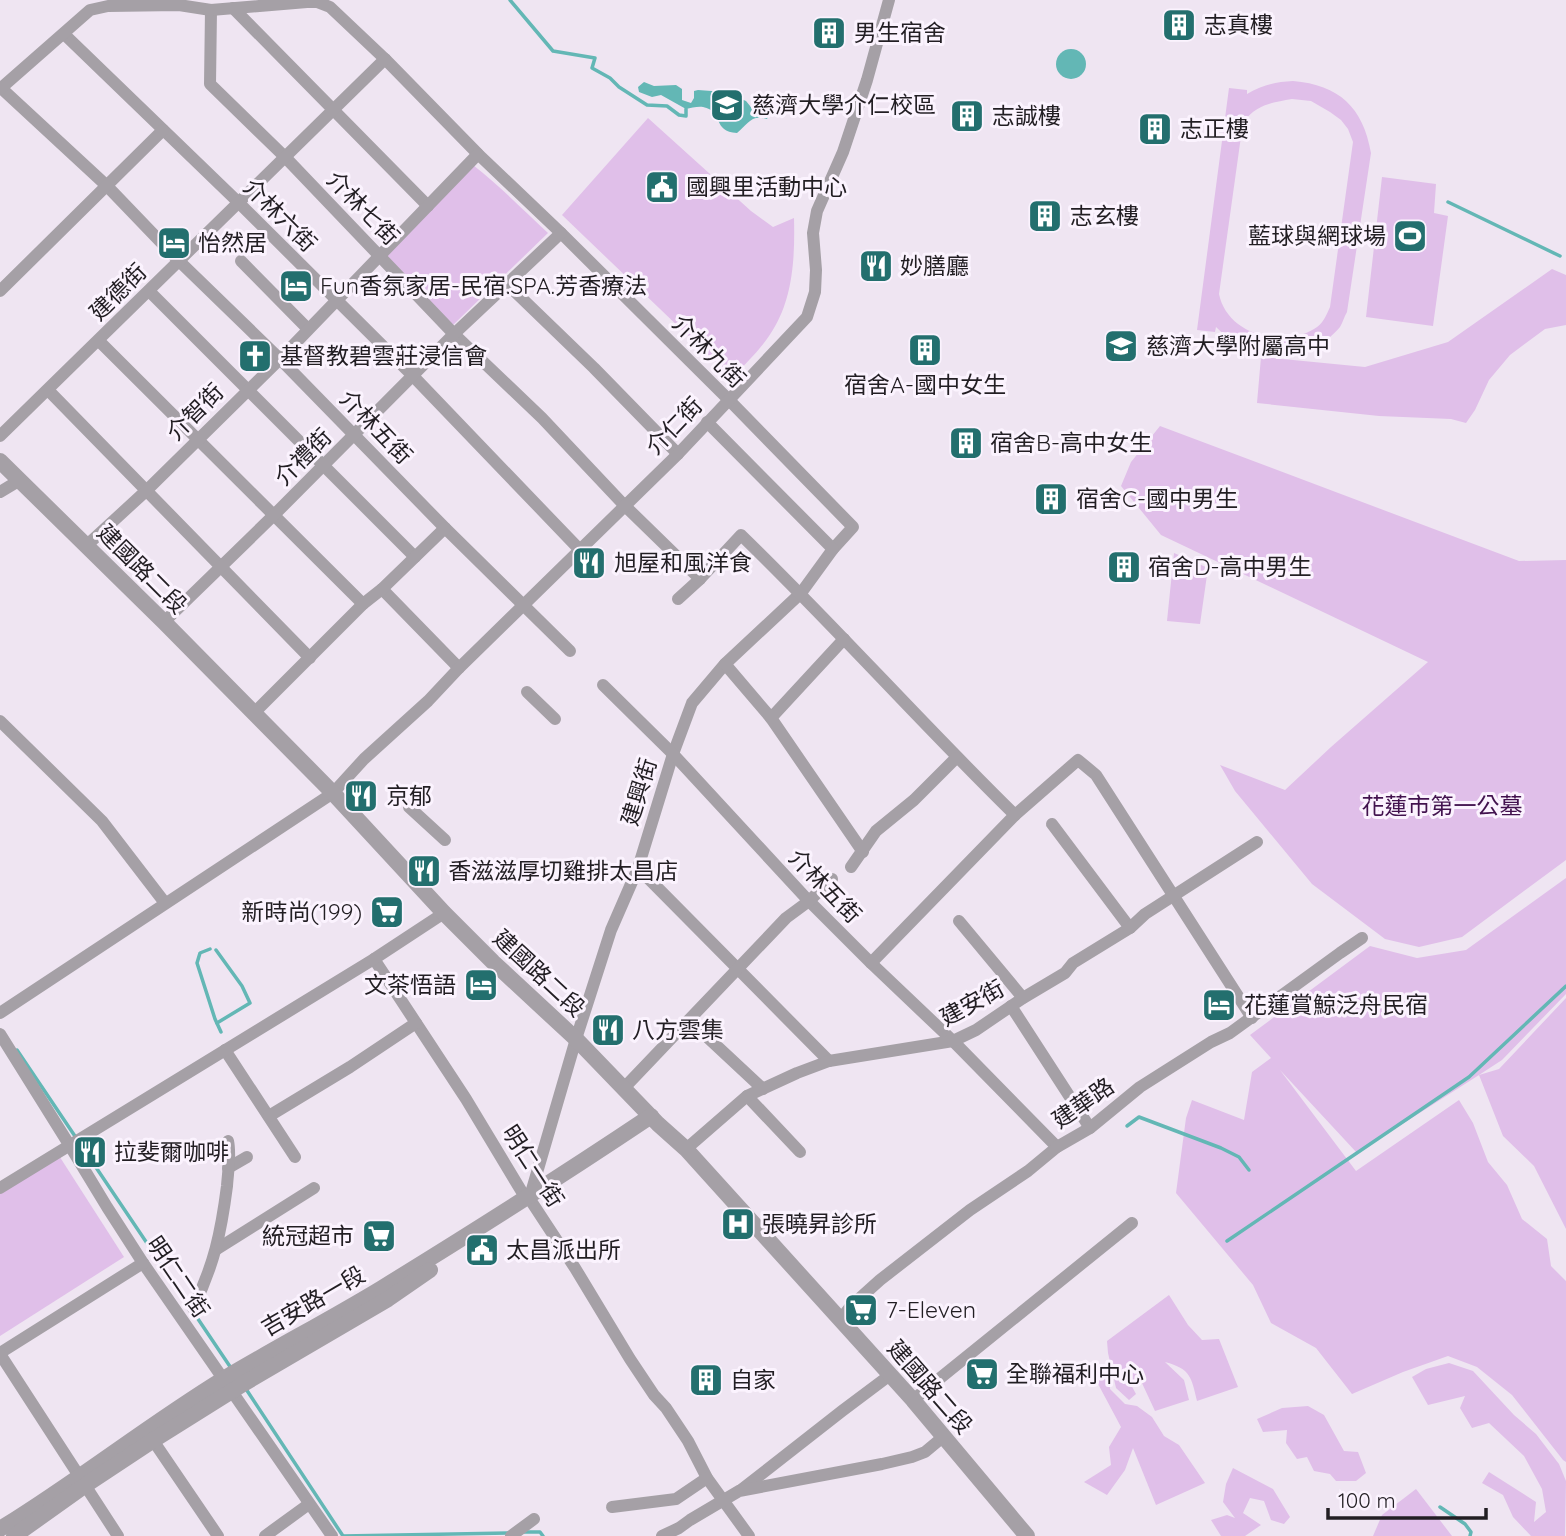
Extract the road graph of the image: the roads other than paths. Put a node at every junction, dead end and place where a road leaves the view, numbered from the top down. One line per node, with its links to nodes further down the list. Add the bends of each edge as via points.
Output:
1 (889, 0): 29 (street, 介仁街, via 843,152 817,211 815,292 807,317)
2 (233, 8): 3 (street, 介林九街); 5 (street, 介林九街, via 317,2 330,7); 7 (street)
3 (211, 10): 4 (street, 介林九街, via 179,5 108,6 90,10); 10 (street, 介林七街, via 210,83)
4 (64, 34): 6 (street, 介林九街); 8 (street, 介林六街)
5 (384, 59): 7 (street, 建德街); 9 (street, 介林九街)
6 (0, 89): 11 (street, 介林五街)
7 (333, 110): 10 (street, 建德街); 13 (street)
8 (163, 130): 11 (street); 12 (street, 介林六街)
9 (478, 154): 13 (street, 介智街); 14 (street, 介林九街)
10 (285, 157): 12 (street, 建德街); 15 (street, 介林七街)
11 (107, 186): 16 (street, 介林五街); 20 (street)
12 (238, 202): 16 (street, 建德街); 21 (street, 介林六街)
13 (428, 206): 15 (street, 介智街)
14 (561, 233): 18 (street, 介禮街); 29 (street, 介林九街)
15 (380, 256): 21 (street, 介智街); 23 (street, 介林七街)
16 (178, 260): 19 (street, 建德街); 25 (street, 介林五街)
17 (241, 261): 22 (street)
18 (508, 285): 23 (street, 介禮街); 34 (street)
19 (149, 290): 24 (street, 建德街); 27 (street)
20 (0, 291)
21 (337, 301): 22 (street, 介智街); 26 (street, 介林六街)
22 (307, 328): 25 (street, 介智街)
23 (454, 334): 26 (street, 介禮街); 40 (street, 介林七街)
24 (99, 341): 28 (street, 建德街); 33 (street)
25 (279, 359): 27 (street, 介智街); 31 (street, 介林五街)
26 (413, 376): 31 (street, 介禮街); 45 (street, 介林六街)
27 (247, 389): 33 (street, 介智街); 36 (street)
28 (48, 390): 32 (street, 建德街); 38 (street)
29 (728, 399): 30 (street, 介仁街); 44 (street, 介林九街, via 853,527)
30 (707, 422): 34 (street, 介仁街); 44 (street)
31 (355, 435): 36 (street, 介禮街); 42 (street, 介林五街)
32 (0, 436)
33 (198, 440): 38 (street, 介智街); 41 (street)
34 (678, 454): 40 (street, 介仁街)
35 (0, 461): 37 (street, 建國路二段)
36 (323, 465): 41 (street, 介禮街); 46 (street)
37 (20, 480): 39 (street); 43 (street, 建國路二段)
38 (147, 490): 43 (street, 介智街); 47 (street)
39 (0, 492)
40 (624, 505): 45 (street, 介仁街); 48 (street, 介林七街)
41 (274, 515): 47 (street, 介禮街); 52 (street)
42 (444, 528): 46 (street); 53 (street, 介林五街)
43 (86, 546): 54 (street, 建國路二段)
44 (834, 549): 50 (street, 介林九街)
45 (580, 550): 53 (street, 介仁街)
46 (415, 557): 49 (street)
47 (221, 567): 54 (street, 介禮街); 57 (street)
48 (700, 579): 50 (street, via 741,535); 51 (street)
49 (382, 589): 52 (street); 59 (street)
50 (801, 593): 55 (street); 58 (street, 建興街)
51 (678, 600)
52 (363, 604): 57 (street)
53 (524, 605): 56 (street, 介林五街); 59 (street, 介仁街)
54 (164, 622): 62 (street, 建國路二段)
55 (844, 639): 63 (street); 67 (street)
56 (570, 651)
57 (310, 658): 62 (street)
58 (725, 664): 63 (street); 66 (street, 建興街, via 692,703)
59 (459, 668): 68 (street, 介仁街)
60 (603, 685): 66 (street, 介林五街)
61 (527, 692): 64 (street)
62 (253, 714): 68 (street, 建國路二段)
63 (771, 718): 74 (street)
64 (555, 719)
65 (0, 721): 80 (street, via 102,821)
66 (673, 754): 76 (street, 建興街); 79 (street, 介林五街)
67 (956, 758): 70 (street); 74 (street, via 876,831)
68 (333, 793): 80 (street, 介仁街); 81 (street, 建國路二段)
69 (409, 807): 72 (street)
70 (1015, 815): 78 (street, via 1078,760 1096,775); 86 (street)
71 (1052, 824): 83 (street)
72 (445, 840)
73 (1257, 842): 78 (street, 建安街)
74 (863, 852): 75 (street)
75 (851, 867)
76 (638, 868): 87 (street); 95 (street, 建興街, via 611,930)
77 (832, 879): 79 (street)
78 (1173, 896): 83 (street, 建安街); 91 (street)
79 (809, 901): 86 (street, 介林五街); 87 (street)
80 (165, 903): 90 (street, 介仁街)
81 (444, 913): 85 (street); 95 (street, 建國路二段)
82 (959, 921): 88 (street)
83 (1130, 928): 88 (street, 建安街)
84 (1362, 938): 91 (street, 建華路)
85 (374, 959): 93 (street, 明仁一街); 97 (street)
86 (871, 963): 96 (street, 介林五街)
87 (737, 969): 92 (street); 98 (street)
88 (1023, 998): 89 (street, 建安街)
89 (1011, 1006): 96 (street, 建安街); 104 (street)
90 (0, 1013)
91 (1252, 1018): 104 (street, 建華路, via 1140,1087)
92 (689, 1020): 99 (street); 100 (street)
93 (416, 1023): 102 (street); 115 (street, 明仁一街)
94 (0, 1034): 106 (street, 明仁二街)
95 (576, 1039): 99 (street, 建國路二段); 115 (street, 建興街)
96 (953, 1041): 98 (street, 建安街); 107 (street, 介林五街)
97 (225, 1050): 102 (street); 106 (street)
98 (829, 1061): 100 (street, 建安街)
99 (624, 1088): 103 (street, 建國路二段)
100 (763, 1089): 101 (street, 建安街)
101 (747, 1096): 108 (street, 建安街); 109 (street)
102 (269, 1116): 111 (street)
103 (655, 1120): 108 (street, 建國路二段); 115 (street, 吉安路一段)
104 (1090, 1128): 107 (street, 建華路)
105 (228, 1141): 112 (street)
106 (70, 1146): 113 (street); 118 (street, 明仁二街)
107 (1056, 1147): 120 (street, 建華路, via 880,1280)
108 (686, 1149): 120 (street, 建國路二段)
109 (800, 1152)
110 (247, 1157): 112 (street)
111 (295, 1157)
112 (229, 1168): 117 (street)
113 (0, 1188)
114 (314, 1188): 117 (street)
115 (529, 1197): 123 (street, 吉安路一段); 127 (street, 明仁一街, via 630,1359 688,1441)
116 (1132, 1223): 124 (street)
117 (217, 1249): 119 (street)
118 (143, 1263): 121 (street); 123 (street, 明仁二街)
119 (193, 1308)
120 (841, 1319): 122 (street, 建國路二段)
121 (0, 1353): 128 (street)
122 (890, 1375): 124 (street, 建國路二段); 129 (street)
123 (229, 1385): 125 (street, 吉安路一段); 131 (street, 明仁二街)
124 (913, 1400): 126 (street, 建國路二段)
125 (149, 1435): 128 (street, 吉安路一段); 136 (street)
126 (943, 1437): 129 (street, via 912,1457); 142 (street, 建國路二段)
127 (707, 1478): 130 (street, 明仁一街); 132 (street, via 676,1499)
128 (83, 1482): 134 (street, 吉安路一段); 135 (street)
129 (739, 1491): 130 (street)
130 (724, 1500): 140 (street); 141 (street, 明仁一街)
131 (309, 1504): 137 (street); 138 (street, 明仁二街)
132 (612, 1507)
133 (534, 1519): 139 (street)
134 (7, 1531)
135 (118, 1536)
136 (218, 1536)
137 (265, 1536)
138 (332, 1536)
139 (511, 1536)
140 (662, 1536)
141 (749, 1536)
142 (1027, 1536)

